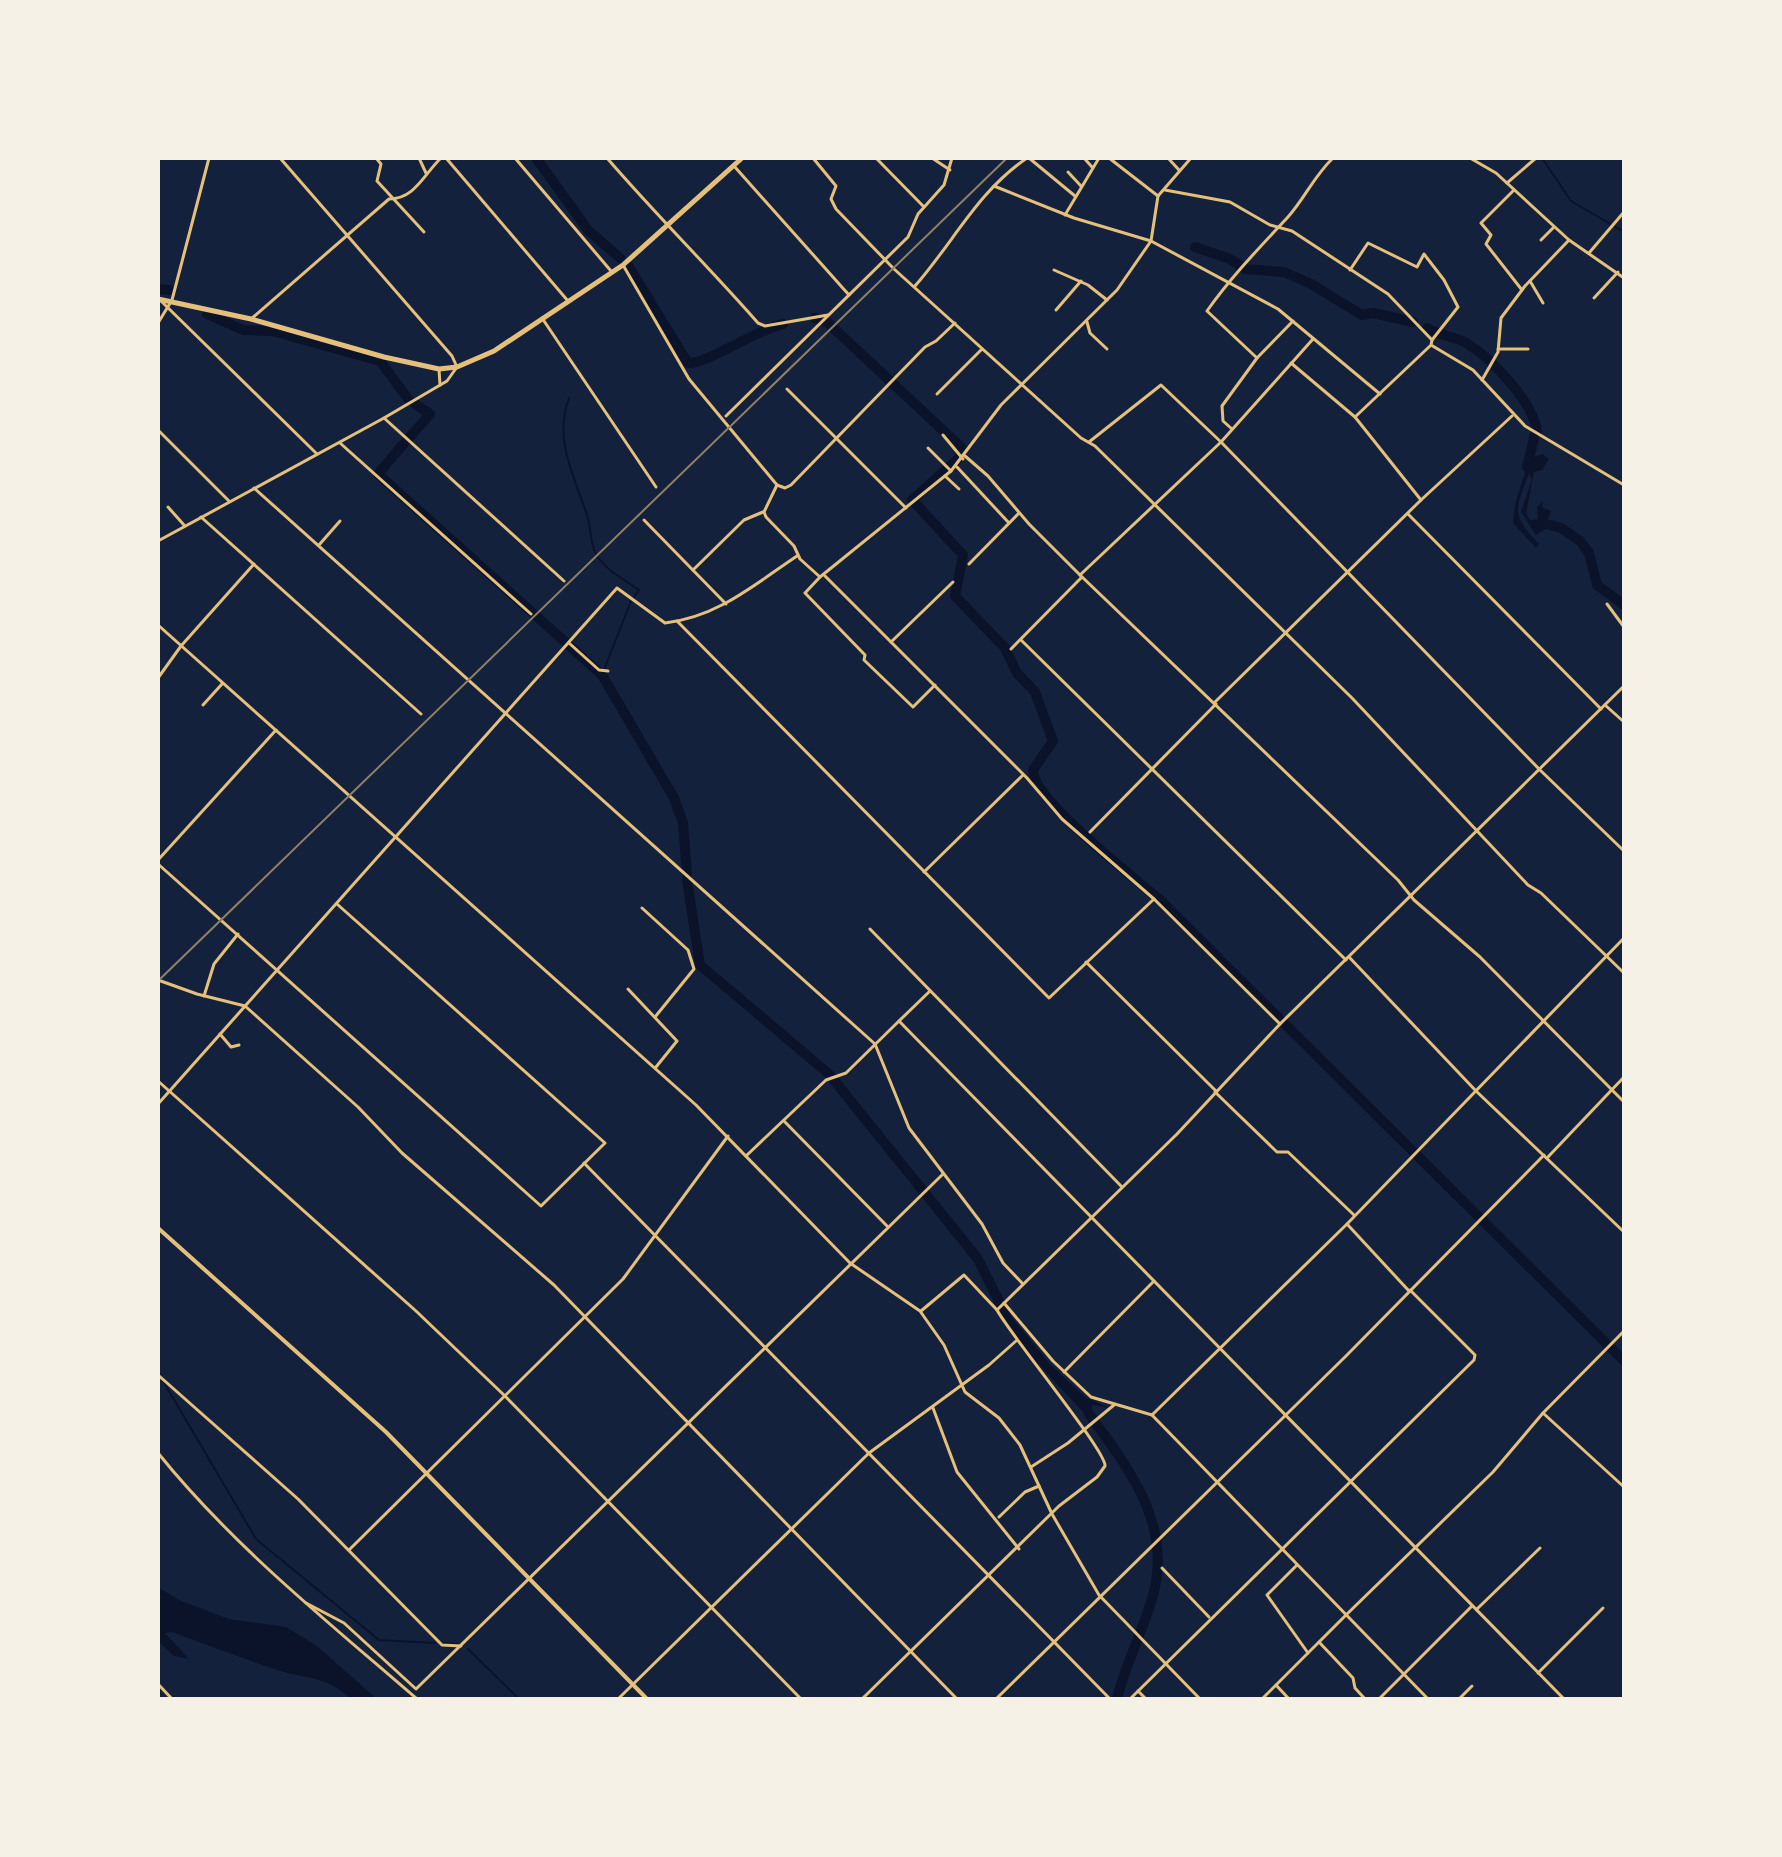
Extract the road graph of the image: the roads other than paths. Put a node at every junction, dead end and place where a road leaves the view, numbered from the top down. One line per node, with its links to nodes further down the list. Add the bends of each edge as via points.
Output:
1 (209, 158): 64 (street)
2 (280, 158): 44 (street)
3 (376, 158): 35 (street, via 381,164 377,181)
4 (419, 158): 27 (street)
5 (444, 158): 27 (street); 66 (street)
6 (515, 158): 53 (street)
7 (607, 158): 40 (street)
8 (742, 158): 22 (main road)
9 (813, 158): 49 (street, via 833,180 836,209)
10 (876, 158): 36 (street)
11 (932, 158): 24 (street)
12 (952, 158): 24 (street)
13 (1028, 158): 29 (street); 33 (street)
14 (1084, 158): 23 (street)
15 (1099, 158): 23 (street)
16 (1109, 158): 34 (street)
17 (1168, 158): 25 (street)
18 (1191, 158): 25 (street)
19 (1333, 158): 41 (street)
20 (1470, 158): 28 (street)
21 (1536, 158): 28 (street)
22 (734, 166): 40 (main road); 61 (street)
23 (1092, 167): 30 (street)
24 (950, 170): 36 (street)
25 (1179, 170): 31 (street)
26 (1068, 172): 30 (street)
27 (426, 173): 35 (street, via 418,187)
28 (1507, 183): 32 (street)
29 (994, 186): 38 (street); 59 (street, via 953,231 945,251)
30 (1081, 186): 33 (street)
31 (1165, 190): 34 (street); 41 (street, via 1230,202)
32 (1514, 190): 42 (street); 60 (street, via 1481,223 1491,235 1486,244)
33 (1075, 196): 38 (street)
34 (1158, 196): 47 (street)
35 (395, 199): 43 (street); 44 (street)
36 (924, 207): 49 (street, via 908,237)
37 (1624, 212): 39 (street)
38 (1065, 215): 47 (street)
39 (1623, 219): 48 (street)
40 (667, 226): 50 (main road); 71 (street, via 761,325 821,313)
41 (1277, 227): 52 (street, via 1292,231); 58 (street)
42 (1554, 227): 45 (street); 46 (street)
43 (424, 232)
44 (347, 236): 72 (street); 85 (street)
45 (1541, 240)
46 (1569, 240): 48 (street); 57 (street)
47 (1151, 241): 58 (street); 65 (street)
48 (1589, 253): 54 (street)
49 (886, 261): 59 (street); 61 (street)
50 (623, 265): 53 (main road); 94 (street, via 689,379)
51 (1054, 270): 56 (street)
52 (1350, 270): 78 (street, via 1396,300); 78 (street, via 1368,243 1417,267 1424,254 1457,304)
53 (613, 272): 66 (main road)
54 (1618, 272): 55 (street); 62 (street)
55 (1624, 278)
56 (1081, 281): 65 (street); 69 (street)
57 (1530, 281): 60 (street); 67 (street)
58 (1226, 283): 73 (street); 83 (street, via 1208,314)
59 (914, 287): 76 (street)
60 (1522, 290): 81 (street, via 1499,321)
61 (849, 295): 71 (street)
62 (1594, 298)
63 (158, 299): 64 (main road); 68 (street)
64 (172, 300): 68 (street); 72 (main road)
65 (1107, 300): 74 (street)
66 (568, 301): 70 (main road)
67 (1543, 303)
68 (168, 308): 75 (street); 105 (street)
69 (1056, 310)
70 (542, 318): 85 (main road, via 485,356); 112 (street)
71 (826, 318): 94 (street)
72 (251, 319): 86 (main road)
73 (1293, 321): 77 (street); 83 (street)
74 (1087, 322): 80 (street, via 1090,333); 88 (street)
75 (158, 323)
76 (955, 323): 79 (street); 100 (street)
77 (1314, 338): 84 (street); 92 (street)
78 (1431, 343): 87 (street); 92 (street)
79 (983, 348): 88 (street); 91 (street)
80 (1107, 349)
81 (1498, 349): 82 (street); 87 (street)
82 (1528, 349)
83 (1257, 358): 97 (street, via 1222,406 1223,421)
84 (1291, 363): 95 (street); 97 (street)
85 (457, 367): 86 (main road); 89 (street)
86 (439, 369): 89 (street)
87 (1482, 380): 93 (street)
88 (1023, 384): 101 (street); 106 (street)
89 (440, 385): 96 (street)
90 (787, 389): 100 (street)
91 (937, 394)
92 (1380, 394): 95 (street)
93 (1513, 415): 111 (street); 115 (street)
94 (724, 417): 110 (street)
95 (1355, 417): 115 (street)
96 (384, 418): 103 (street); 137 (street)
97 (1232, 429): 102 (street)
98 (158, 430): 116 (street)
99 (943, 435): 106 (street)
100 (837, 439): 110 (street, via 788,487); 119 (street)
101 (1089, 442): 102 (street, via 1161,385); 117 (street)
102 (1221, 442): 117 (street); 134 (street)
103 (339, 443): 105 (street); 141 (street)
104 (928, 448): 108 (street)
105 (317, 454): 113 (street)
106 (962, 457): 107 (street); 121 (street, via 988,476)
107 (956, 466): 108 (street); 126 (street)
108 (950, 469): 109 (street)
109 (945, 476): 114 (street); 119 (street)
110 (777, 485): 120 (street)
111 (1624, 485)
112 (656, 487)
113 (254, 488): 116 (street); 129 (street)
114 (959, 489)
115 (1421, 500): 122 (street)
116 (229, 501): 123 (street)
117 (1154, 506): 136 (street); 145 (street)
118 (168, 507): 127 (street)
119 (906, 508): 135 (street)
120 (764, 512): 130 (street); 133 (street, via 744,520)
121 (1019, 513): 126 (street); 136 (street)
122 (1408, 514): 134 (street); 159 (street)
123 (201, 517): 127 (street); 131 (street)
124 (644, 520): 133 (street)
125 (340, 521): 129 (street)
126 (1009, 523): 132 (street)
127 (185, 526): 128 (street)
128 (158, 541)
129 (318, 546): 160 (street)
130 (797, 556): 135 (street); 139 (street)
131 (254, 564): 149 (street); 161 (street)
132 (969, 564)
133 (693, 570): 139 (street)
134 (1348, 571): 145 (street); 165 (street)
135 (822, 576): 147 (street); 154 (street, via 805,593 865,655 864,660 913,707)
136 (1081, 576): 146 (street); 156 (street)
137 (564, 581)
138 (953, 582): 147 (street)
139 (726, 604): 142 (street)
140 (1607, 604): 144 (street)
141 (531, 614)
142 (677, 621): 148 (street, via 665,623 617,588); 172 (street)
143 (158, 625): 149 (street)
144 (1624, 627)
145 (1284, 633): 156 (street); 167 (street)
146 (1021, 640): 150 (street); 164 (street)
147 (891, 642): 154 (street)
148 (569, 643): 151 (street, via 599,670); 160 (street)
149 (181, 646): 152 (street); 153 (street)
150 (1011, 649)
151 (608, 671)
152 (158, 678)
153 (223, 683): 157 (street); 163 (street)
154 (935, 685): 166 (street)
155 (1624, 686): 158 (street)
156 (1216, 703): 164 (street); 173 (street)
157 (203, 705)
158 (1605, 705): 159 (street); 162 (street)
159 (1601, 709): 165 (street)
160 (505, 713): 169 (street); 195 (street)
161 (421, 714)
162 (1624, 722)
163 (276, 730): 169 (street); 171 (street)
164 (1152, 770): 168 (street); 181 (street)
165 (1540, 770): 167 (street); 170 (street)
166 (1023, 775): 172 (street); 174 (street, via 1062,819)
167 (1477, 831): 173 (street); 180 (street)
168 (1090, 832)
169 (396, 836): 175 (street); 197 (street)
170 (1624, 851)
171 (158, 862): 178 (street)
172 (924, 872): 182 (street, via 1049,998)
173 (1412, 896): 181 (street); 191 (street)
174 (1154, 899): 182 (street); 193 (street)
175 (337, 904): 183 (street); 210 (street, via 605,1143)
176 (642, 908): 190 (street, via 688,950 694,969)
177 (870, 929): 187 (street)
178 (238, 934): 183 (street); 188 (street, via 214,964)
179 (1624, 938): 180 (street)
180 (1607, 955): 184 (street); 191 (street)
181 (1347, 959): 193 (street); 203 (street)
182 (1086, 962): 202 (street)
183 (277, 970): 189 (street); 210 (street, via 541,1206)
184 (1624, 973)
185 (158, 980): 188 (street)
186 (628, 989): 190 (street)
187 (930, 991): 192 (street); 212 (street)
188 (204, 996): 189 (street)
189 (245, 1006): 194 (street); 227 (street)
190 (655, 1017): 197 (street, via 677,1041)
191 (1542, 1020): 200 (street); 203 (street)
192 (899, 1021): 195 (street); 214 (street)
193 (1280, 1024): 202 (street)
194 (220, 1034): 196 (street, via 231,1047); 201 (street)
195 (875, 1044): 206 (street); 211 (street, via 909,1128)
196 (239, 1045)
197 (655, 1068): 207 (street)
198 (1624, 1077): 200 (street)
199 (158, 1081): 201 (street)
200 (1612, 1090): 204 (street); 209 (street)
201 (169, 1091): 205 (street); 235 (street)
202 (1215, 1091): 212 (street); 213 (street, via 1277,1152 1288,1152)
203 (1476, 1091): 209 (street); 213 (street)
204 (1624, 1102)
205 (158, 1104)
206 (784, 1121): 208 (street); 216 (street)
207 (728, 1136): 208 (street); 219 (street)
208 (746, 1156): 220 (street)
209 (1546, 1157): 218 (street); 223 (street)
210 (584, 1163): 219 (street)
211 (943, 1174): 216 (street); 222 (street)
212 (1122, 1187): 214 (street)
213 (1354, 1215): 215 (street)
214 (1092, 1217): 221 (street); 222 (street)
215 (1347, 1224): 223 (street); 231 (street)
216 (888, 1227): 220 (street)
217 (158, 1228): 246 (street)
218 (1624, 1232)
219 (655, 1235): 227 (street, via 623,1279); 230 (street)
220 (850, 1263): 226 (street); 230 (street)
221 (1154, 1281): 231 (street); 232 (street)
222 (1023, 1284): 224 (street)
223 (1410, 1291): 240 (street); 247 (street, via 1475,1355 1474,1360)
224 (1004, 1303): 225 (street); 232 (street)
225 (998, 1309): 226 (street, via 962,1275); 229 (street)
226 (920, 1311): 234 (street, via 944,1345)
227 (585, 1317): 235 (street); 241 (street)
228 (1624, 1331): 238 (street)
229 (1016, 1341): 234 (street); 242 (street, via 1066,1401)
230 (765, 1347): 241 (street); 244 (street)
231 (1221, 1348): 239 (street); 240 (street)
232 (1064, 1372): 236 (street, via 1091,1397)
233 (158, 1375): 259 (street)
234 (961, 1384): 237 (street); 245 (street, via 973,1401 1003,1421)
235 (505, 1396): 246 (street); 251 (street)
236 (1114, 1405): 239 (street); 242 (street)
237 (933, 1408): 244 (street); 257 (street, via 957,1472)
238 (1543, 1413): 250 (street); 255 (street, via 1493,1472)
239 (1152, 1415): 248 (street)
240 (1286, 1416): 247 (street); 248 (street)
241 (688, 1423): 251 (street); 254 (street)
242 (1083, 1431): 245 (street); 252 (street, via 1105,1466)
243 (158, 1453): 265 (street, via 227,1530)
244 (869, 1453): 254 (street); 262 (street)
245 (1031, 1467): 249 (street)
246 (427, 1473): 259 (street); 263 (street)
247 (1351, 1481): 255 (street); 258 (street)
248 (1217, 1483): 258 (street); 264 (street)
249 (1039, 1486): 252 (street); 253 (street)
250 (1624, 1487)
251 (608, 1501): 263 (street); 267 (street)
252 (1052, 1514): 257 (street); 264 (street)
253 (999, 1517)
254 (791, 1529): 267 (street); 275 (street)
255 (1416, 1548): 266 (street); 270 (street)
256 (1540, 1548): 269 (street)
257 (1019, 1549): 262 (street)
258 (1281, 1549): 260 (street); 271 (street)
259 (349, 1550): 274 (street, via 442,1645)
260 (1297, 1565): 270 (street); 276 (street, via 1267,1595)
261 (1162, 1568): 271 (street)
262 (989, 1576): 272 (street); 275 (street)
263 (529, 1578): 274 (street); 281 (street)
264 (1099, 1595): 272 (street); 277 (street)
265 (306, 1603): 274 (street, via 344,1623 416,1689); 286 (street)
266 (1472, 1606): 269 (street); 279 (street)
267 (712, 1608): 281 (street); 289 (street)
268 (1603, 1608): 278 (street)
269 (1476, 1610): 278 (street)
270 (1346, 1615): 273 (street); 279 (street)
271 (1211, 1618): 277 (street)
272 (1052, 1640): 292 (street); 293 (street)
273 (1319, 1642): 276 (street); 299 (street)
274 (461, 1646)
275 (910, 1651): 290 (street); 291 (street)
276 (1308, 1653): 282 (street)
277 (1165, 1664): 284 (street); 296 (street)
278 (1538, 1673): 303 (street)
279 (1404, 1674): 300 (street); 301 (street)
280 (158, 1684): 285 (street)
281 (633, 1684): 287 (street); 288 (street)
282 (1276, 1685): 297 (street); 298 (street)
283 (1472, 1686): 302 (street)
284 (1138, 1691): 294 (street); 295 (street)
285 (172, 1699)
286 (417, 1699)
287 (618, 1699)
288 (647, 1699)
289 (801, 1699)
290 (862, 1699)
291 (957, 1699)
292 (996, 1699)
293 (1110, 1699)
294 (1130, 1699)
295 (1146, 1699)
296 (1200, 1699)
297 (1262, 1699)
298 (1289, 1699)
299 (1365, 1699)
300 (1379, 1699)
301 (1428, 1699)
302 (1459, 1699)
303 (1564, 1699)

